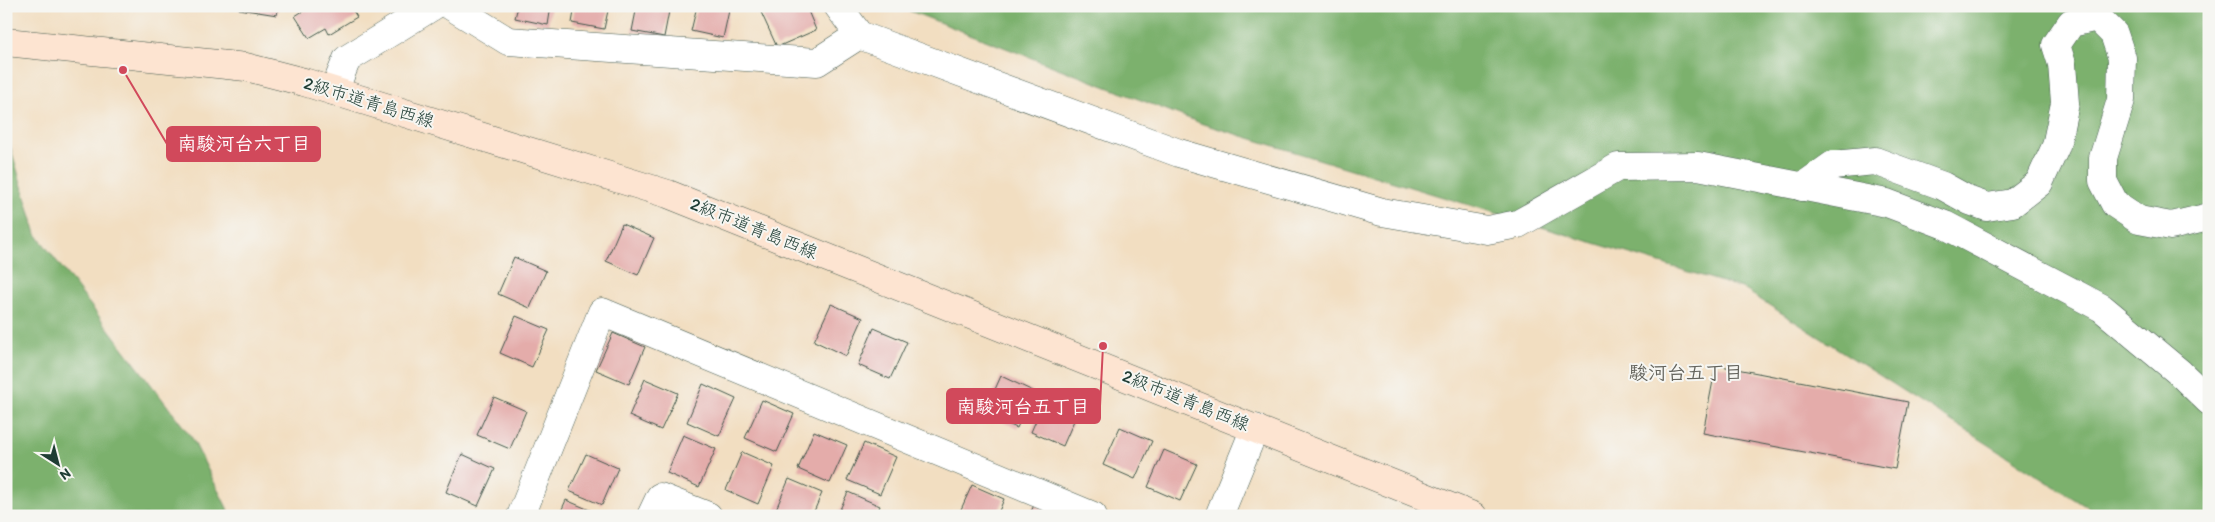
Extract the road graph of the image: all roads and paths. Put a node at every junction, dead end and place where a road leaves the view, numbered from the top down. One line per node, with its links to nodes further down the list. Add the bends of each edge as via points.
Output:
1 (433, 6): 6 (street, via 346,59)
2 (451, 6): 4 (street, via 508,41 518,42 817,62)
3 (838, 6): 4 (street)
4 (858, 35): 7 (street, via 1179,153 1382,212 1487,230 1518,224 1618,167 1698,166)
5 (6, 42): 6 (street, 2級市道青島西線, via 246,67)
6 (334, 91): 10 (street, 2級市道青島西線, via 668,194)
7 (1802, 187): 8 (street, via 1833,165 1874,161 1943,186 1987,207 2012,203 2039,183 2056,146 2065,103 2062,64 2056,45 2071,23 2097,17 2114,34 2122,58 2121,100 2103,158 2104,181 2115,204 2139,220 2171,226); 9 (street, via 1887,203 1944,225 2102,308)
8 (2209, 218)
9 (2209, 401)
10 (1256, 428): 15 (street); 16 (street, 2級市道青島西線)
11 (521, 516): 14 (street, via 602,312)
12 (651, 516): 13 (street, via 660,497)
13 (708, 516)
14 (1093, 516)
15 (1219, 516)
16 (1473, 516)

